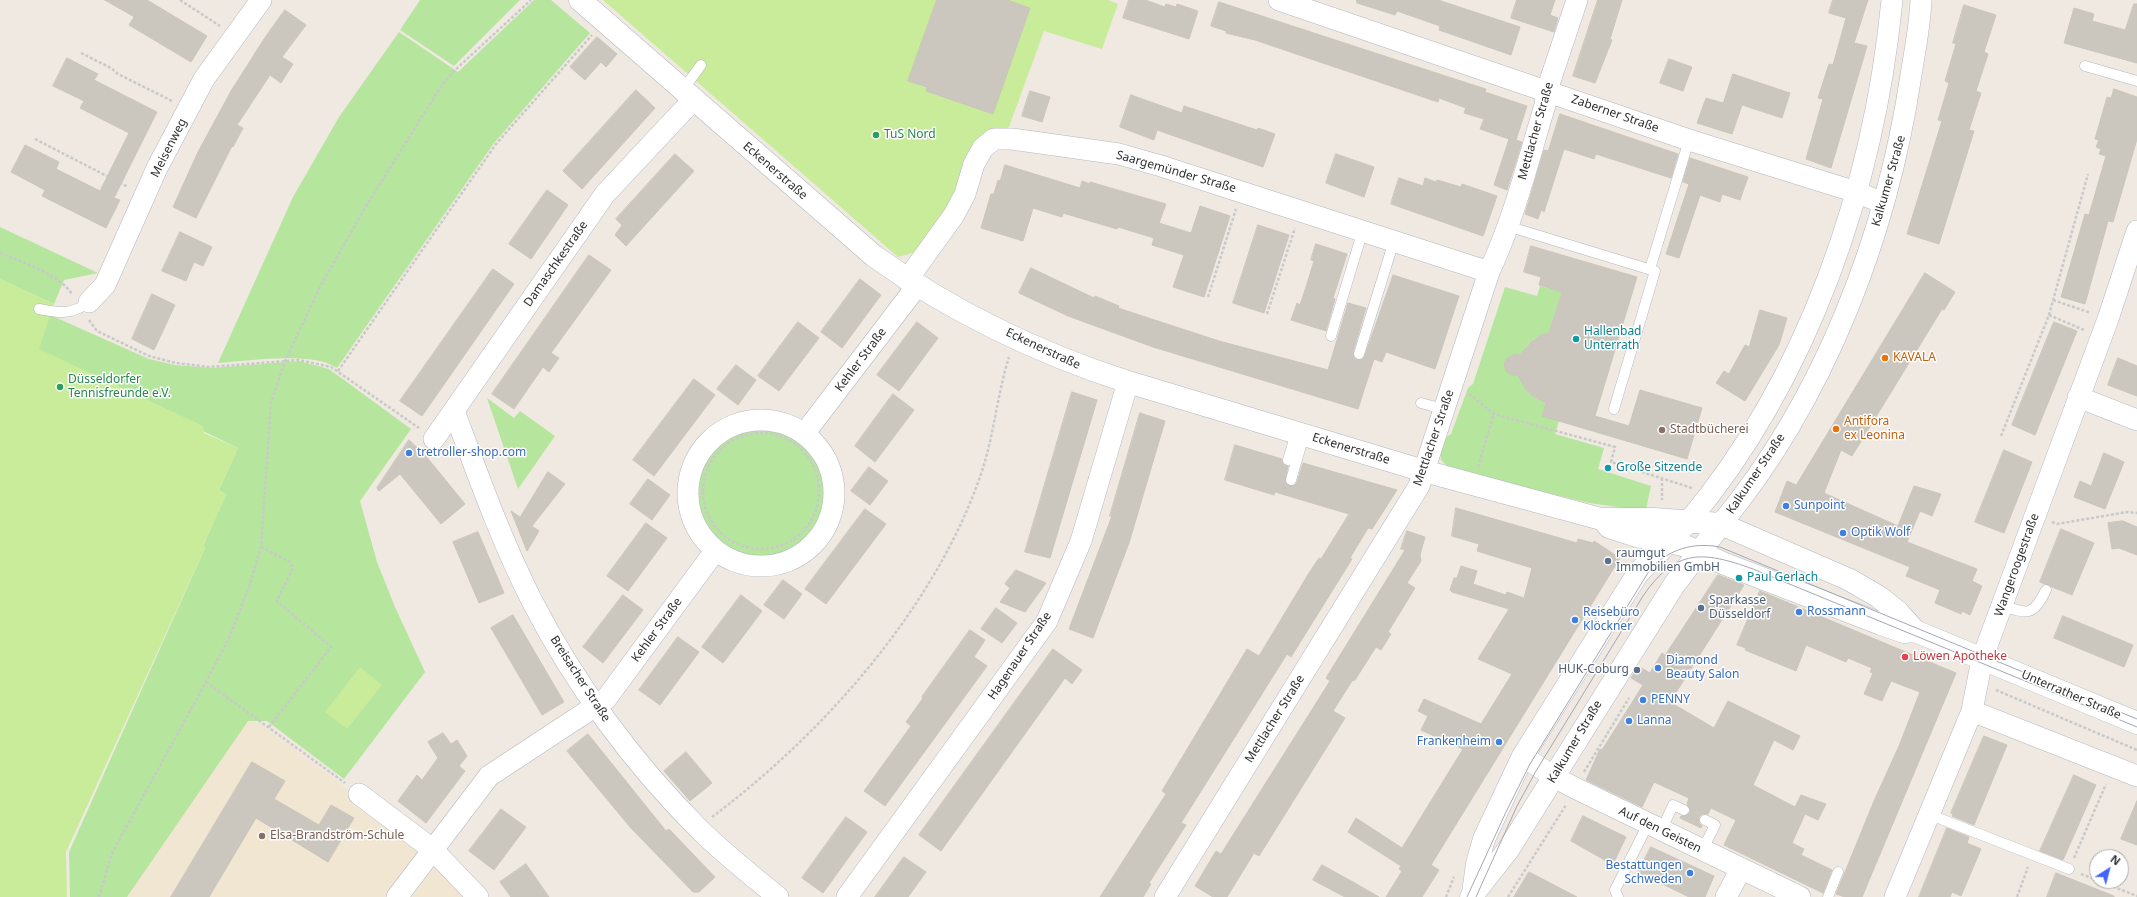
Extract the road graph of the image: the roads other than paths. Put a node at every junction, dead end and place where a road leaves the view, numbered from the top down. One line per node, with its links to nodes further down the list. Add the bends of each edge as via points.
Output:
1 (261, 0): 22 (street, Meisenweg, via 204,79 157,168 105,285)
2 (580, 0): 11 (main road, Eckenerstraße)
3 (1279, 0): 10 (street, Zaberner Straße)
4 (1577, 0): 10 (street, Mettlacher Straße)
5 (1892, 0): 13 (street, Kalkumer Straße, via 1888,48)
6 (1921, 0): 14 (street, Kalkumer Straße, via 1903,130)
7 (701, 65): 11 (lane)
8 (2085, 66): 9 (lane)
9 (2137, 82)
10 (1547, 90): 12 (street, Zaberner Straße); 15 (street, Mettlacher Straße, via 1545,105)
11 (688, 95): 21 (main road, Eckenerstraße, via 874,256); 31 (street, Damaschkestraße, via 605,194)
12 (1689, 140): 13 (street, Zaberner Straße); 19 (lane)
13 (1856, 192): 14 (street, Zaberner Straße); 40 (street, Kalkumer Straße, via 1832,265 1773,398 1711,494)
14 (1883, 203): 41 (street, Kalkumer Straße, via 1860,281 1825,360 1780,439)
15 (1508, 226): 19 (lane); 20 (street, Mettlacher Straße)
16 (1363, 230): 18 (street, Saargemünder Straße); 21 (street, Saargemünder Straße, via 1119,154 1012,139 994,139 983,148 974,164 966,194); 24 (lane)
17 (2137, 231): 27 (street, Wangeroogestraße, via 2105,328)
18 (1394, 240): 20 (street, Saargemünder Straße); 25 (lane)
19 (1650, 269): 30 (lane, via 1655,270)
20 (1489, 272): 29 (street, Mettlacher Straße)
21 (912, 283): 26 (main road, Eckenerstraße, via 1016,338 1080,367); 35 (street, Kehler Straße)
22 (85, 305): 23 (lane, via 62,313)
23 (40, 309)
24 (1331, 336)
25 (1359, 354)
26 (1128, 382): 33 (main road, Eckenerstraße); 71 (street, Hagenauer Straße, via 1081,541 1047,621)
27 (2078, 397): 32 (street); 48 (street, Wangeroogestraße)
28 (1422, 403): 29 (lane)
29 (1443, 409): 37 (street, Mettlacher Straße)
30 (1614, 409)
31 (454, 411): 34 (street, Damaschkestraße); 51 (street, Breisacher Straße, via 488,503 518,571)
32 (2137, 420)
33 (1300, 434): 36 (lane); 37 (main road, Eckenerstraße); 38 (lane)
34 (434, 439)
35 (800, 440): 44 (street, via 784,424 762,420 739,423 718,433 702,449 691,469 687,491 690,514 696,527); 44 (street, via 819,449 830,468 834,488 832,509 825,529 812,546 795,558 775,566 733,562)
36 (1288, 460)
37 (1424, 471): 39 (main road, Eckenerstraße); 72 (street, Mettlacher Straße, via 1415,492)
38 (1291, 480)
39 (1601, 519): 40 (main road, Eckenerstraße); 42 (main road, Eckenerstraße, via 1610,527)
40 (1688, 522): 41 (main road, Unterrather Straße); 43 (main road, Kalkumer Straße); 45 (main road, via 1694,530)
41 (1721, 524): 45 (main road, Kalkumer Straße); 49 (main road, Unterrather Straße, via 1850,580 1879,597)
42 (1640, 537): 43 (main road, Eckenerstraße); 46 (main road, via 1646,554)
43 (1669, 542): 45 (main road, Eckenerstraße); 46 (main road, Kalkumer Straße)
44 (715, 551): 51 (street, Kehler Straße, via 606,699)
45 (1699, 552): 49 (main road, Unterrather Straße, via 1881,624 1904,632); 56 (main road, Kalkumer Straße, via 1674,585)
46 (1638, 573): 54 (main road, Kalkumer Straße)
47 (2046, 590): 48 (lane, via 2038,606 2030,611 2019,612)
48 (2002, 605): 50 (street, Wangeroogestraße)
49 (1916, 631): 50 (main road, Unterrather Straße)
50 (1982, 659): 52 (street, Wangeroogestraße); 53 (main road, Unterrather Straße)
51 (594, 705): 62 (street, Kehler Straße, via 489,776); 70 (street, Breisacher Straße, via 646,770 698,828 734,862)
52 (1972, 711): 55 (street); 59 (street, Wangeroogestraße)
53 (2137, 723)
54 (1523, 756): 56 (street, Auf den Geisten); 67 (main road, Kalkumer Straße, via 1484,839)
55 (2137, 776)
56 (1554, 777): 61 (street, Auf den Geisten); 67 (main road, Kalkumer Straße, via 1508,850)
57 (359, 794): 62 (street)
58 (1684, 810): 61 (lane, via 1673,805)
59 (1928, 814): 65 (lane); 77 (street, Wangeroogestraße)
60 (1705, 820): 63 (lane, via 1715,825)
61 (1655, 827): 63 (street, Auf den Geisten); 73 (lane, via 1615,890)
62 (432, 849): 68 (street, Kehler Straße); 69 (street)
63 (1702, 851): 64 (street, Auf den Geisten)
64 (1741, 869): 74 (street); 75 (street, Auf den Geisten)
65 (2069, 869)
66 (1838, 872): 76 (lane)
67 (1472, 896)
68 (397, 897)
69 (478, 897)
70 (778, 897)
71 (847, 897)
72 (1165, 897)
73 (1618, 897)
74 (1726, 897)
75 (1800, 897)
76 (1828, 897)
77 (1895, 897)

